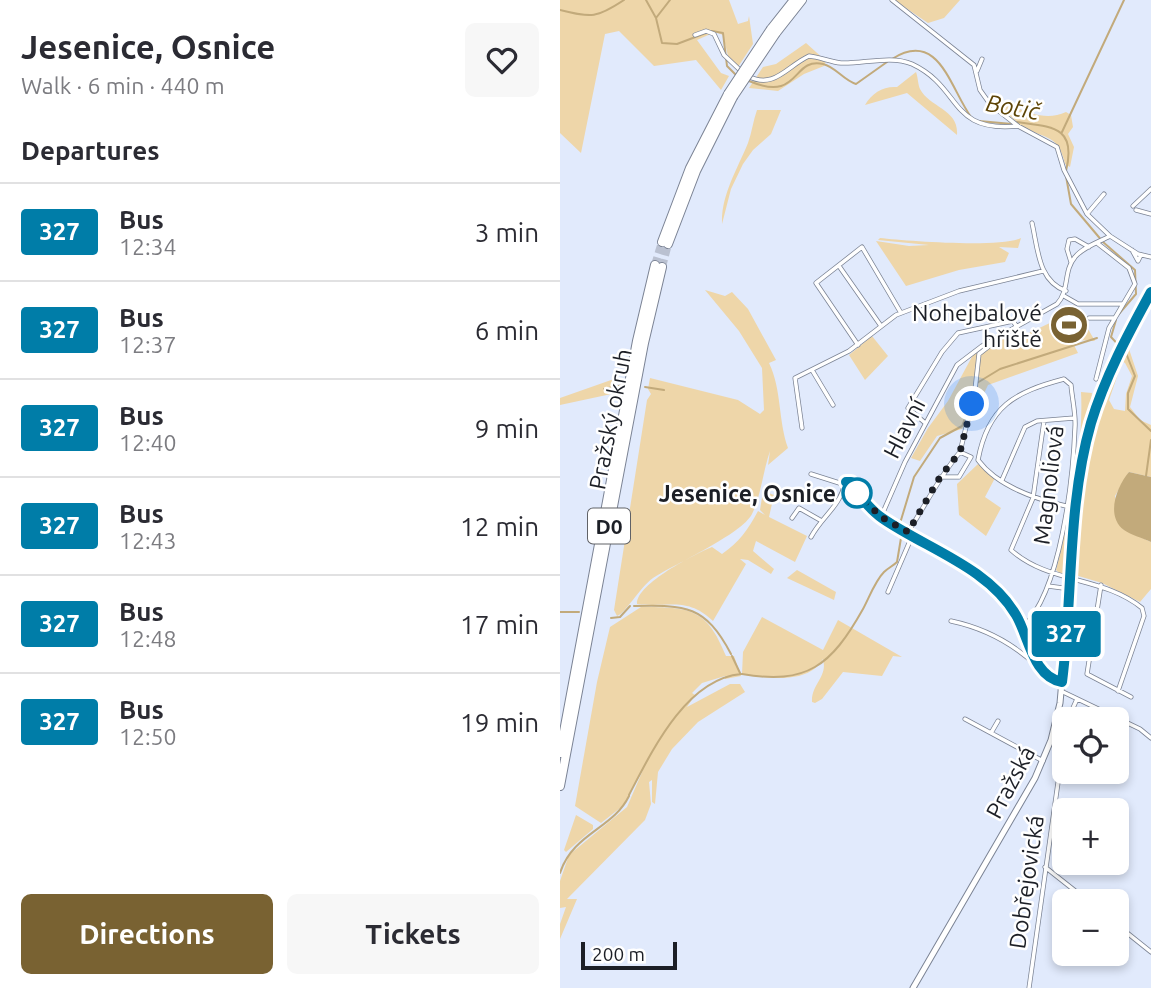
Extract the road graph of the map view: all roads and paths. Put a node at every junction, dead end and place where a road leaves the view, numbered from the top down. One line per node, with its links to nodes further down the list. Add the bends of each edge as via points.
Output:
1 (794, 0): 4 (highway)
2 (802, 0): 4 (highway)
3 (892, 0): 7 (street)
4 (774, 31): 16 (highway, bridge, via 692,163)
5 (695, 35): 8 (street, via 710,31 737,68 764,82 775,80 809,56 842,63 892,61 918,68 950,94 975,123)
6 (982, 59): 7 (street)
7 (978, 71): 8 (street, via 977,84 985,99)
8 (1017, 124): 11 (street, via 1058,147)
9 (1151, 189): 12 (street, via 1135,208)
10 (1104, 194): 11 (street)
11 (1087, 214): 14 (street)
12 (1151, 214)
13 (1032, 223): 21 (street)
14 (1110, 236): 15 (street); 18 (street)
15 (1100, 242): 17 (street); 24 (street, via 1133,273 1135,288)
16 (665, 243)
17 (1090, 247): 19 (street); 19 (street, via 1069,240)
18 (1151, 257)
19 (1072, 262): 23 (street)
20 (839, 265): 25 (street, via 862,247); 28 (street); 31 (street, via 816,283)
21 (1043, 271): 23 (street); 25 (street, via 959,291)
22 (1151, 292): 52 (main road, Pražská, via 1091,425)
23 (1065, 294): 24 (street, via 1078,304); 29 (street, via 1057,304)
24 (1122, 304): 27 (street)
25 (901, 313): 28 (street)
26 (1089, 318): 27 (street)
27 (1114, 318): 33 (street)
28 (881, 327): 31 (street)
29 (1017, 327): 30 (street); 37 (street, via 1013,321 958,333 908,408)
30 (1002, 335): 37 (street, Hlavní, via 957,365); 39 (street, via 979,354)
31 (858, 345): 32 (street)
32 (812, 370): 34 (street); 38 (street, via 794,380)
33 (1096, 379)
34 (833, 405)
35 (1074, 418): 36 (street); 42 (street, Magnoliová, via 1068,381 1062,380 1013,398 998,410 978,460); 45 (street, Magnoliová)
36 (1044, 421): 42 (street, via 1021,433); 44 (street)
37 (925, 422): 46 (street, Hlavní)
38 (802, 428)
39 (960, 452): 41 (street); 41 (street, via 971,457 959,477)
40 (811, 474): 43 (street)
41 (940, 477): 49 (street)
42 (1002, 481): 44 (street)
43 (845, 487): 46 (street, via 849,481); 48 (street, via 832,514)
44 (1032, 498): 45 (street); 51 (street, via 1011,550)
45 (1066, 506): 51 (street, Magnoliová, via 1065,529)
46 (881, 517): 49 (street)
47 (792, 518): 48 (street, via 799,508)
48 (820, 520): 50 (street)
49 (910, 533): 56 (street); 58 (street, via 989,585)
50 (811, 537)
51 (1052, 573): 52 (street); 54 (street, Magnoliová)
52 (1071, 579): 53 (street); 60 (main road, Pražská)
53 (1101, 585): 62 (street, via 1087,674); 62 (street, via 1128,597 1144,611)
54 (1048, 586): 55 (street); 58 (street, Magnoliová)
55 (1063, 588)
56 (888, 592)
57 (951, 621): 59 (street, via 1000,639)
58 (1023, 627): 59 (street)
59 (1040, 669): 60 (street, via 1053,681)
60 (1062, 682): 61 (main road, Pražská)
61 (1061, 691): 64 (street); 71 (main road, Pražská)
62 (1118, 691): 63 (street)
63 (1131, 697)
64 (1077, 699): 65 (street); 69 (street)
65 (1073, 707)
66 (965, 719): 68 (street)
67 (998, 720): 68 (street)
68 (994, 734): 71 (street)
69 (1151, 738)
70 (560, 753): 73 (highway, Pražský okruh / D0, via 637,341 658,266)
71 (1043, 761): 78 (main road, Pražská)
72 (1057, 784): 74 (street, Dobřejovická)
73 (560, 786)
74 (1045, 867): 75 (street); 79 (street, Dobřejovická)
75 (1073, 889)
76 (1129, 934): 77 (street)
77 (1151, 952)
78 (913, 988)
79 (1029, 988)

